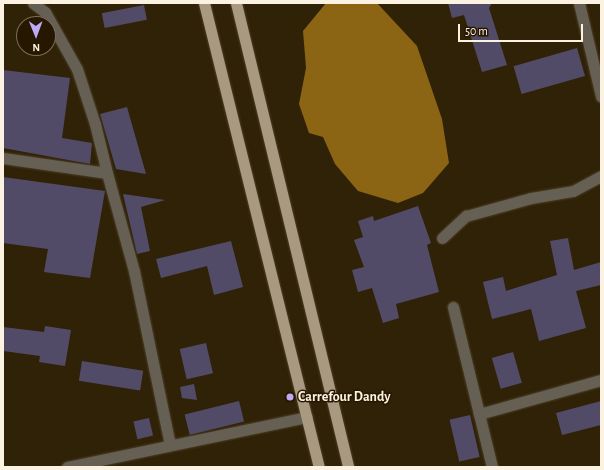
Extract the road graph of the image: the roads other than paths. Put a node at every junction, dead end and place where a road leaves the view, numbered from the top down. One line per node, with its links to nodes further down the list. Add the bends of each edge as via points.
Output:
1 (32, 3): 7 (street, via 45,12 77,69 95,124)
2 (204, 3): 13 (main road)
3 (236, 3): 17 (main road)
4 (579, 3): 5 (street)
5 (601, 96)
6 (3, 158): 7 (street)
7 (107, 173): 14 (street, via 134,271)
8 (601, 176): 9 (street, via 573,191 531,198 466,216)
9 (442, 238)
10 (453, 307): 12 (street)
11 (601, 380): 12 (street)
12 (479, 414): 18 (street)
13 (306, 417): 14 (street); 16 (main road)
14 (170, 445): 15 (street)
15 (67, 467)
16 (319, 467)
17 (348, 467)
18 (492, 467)

